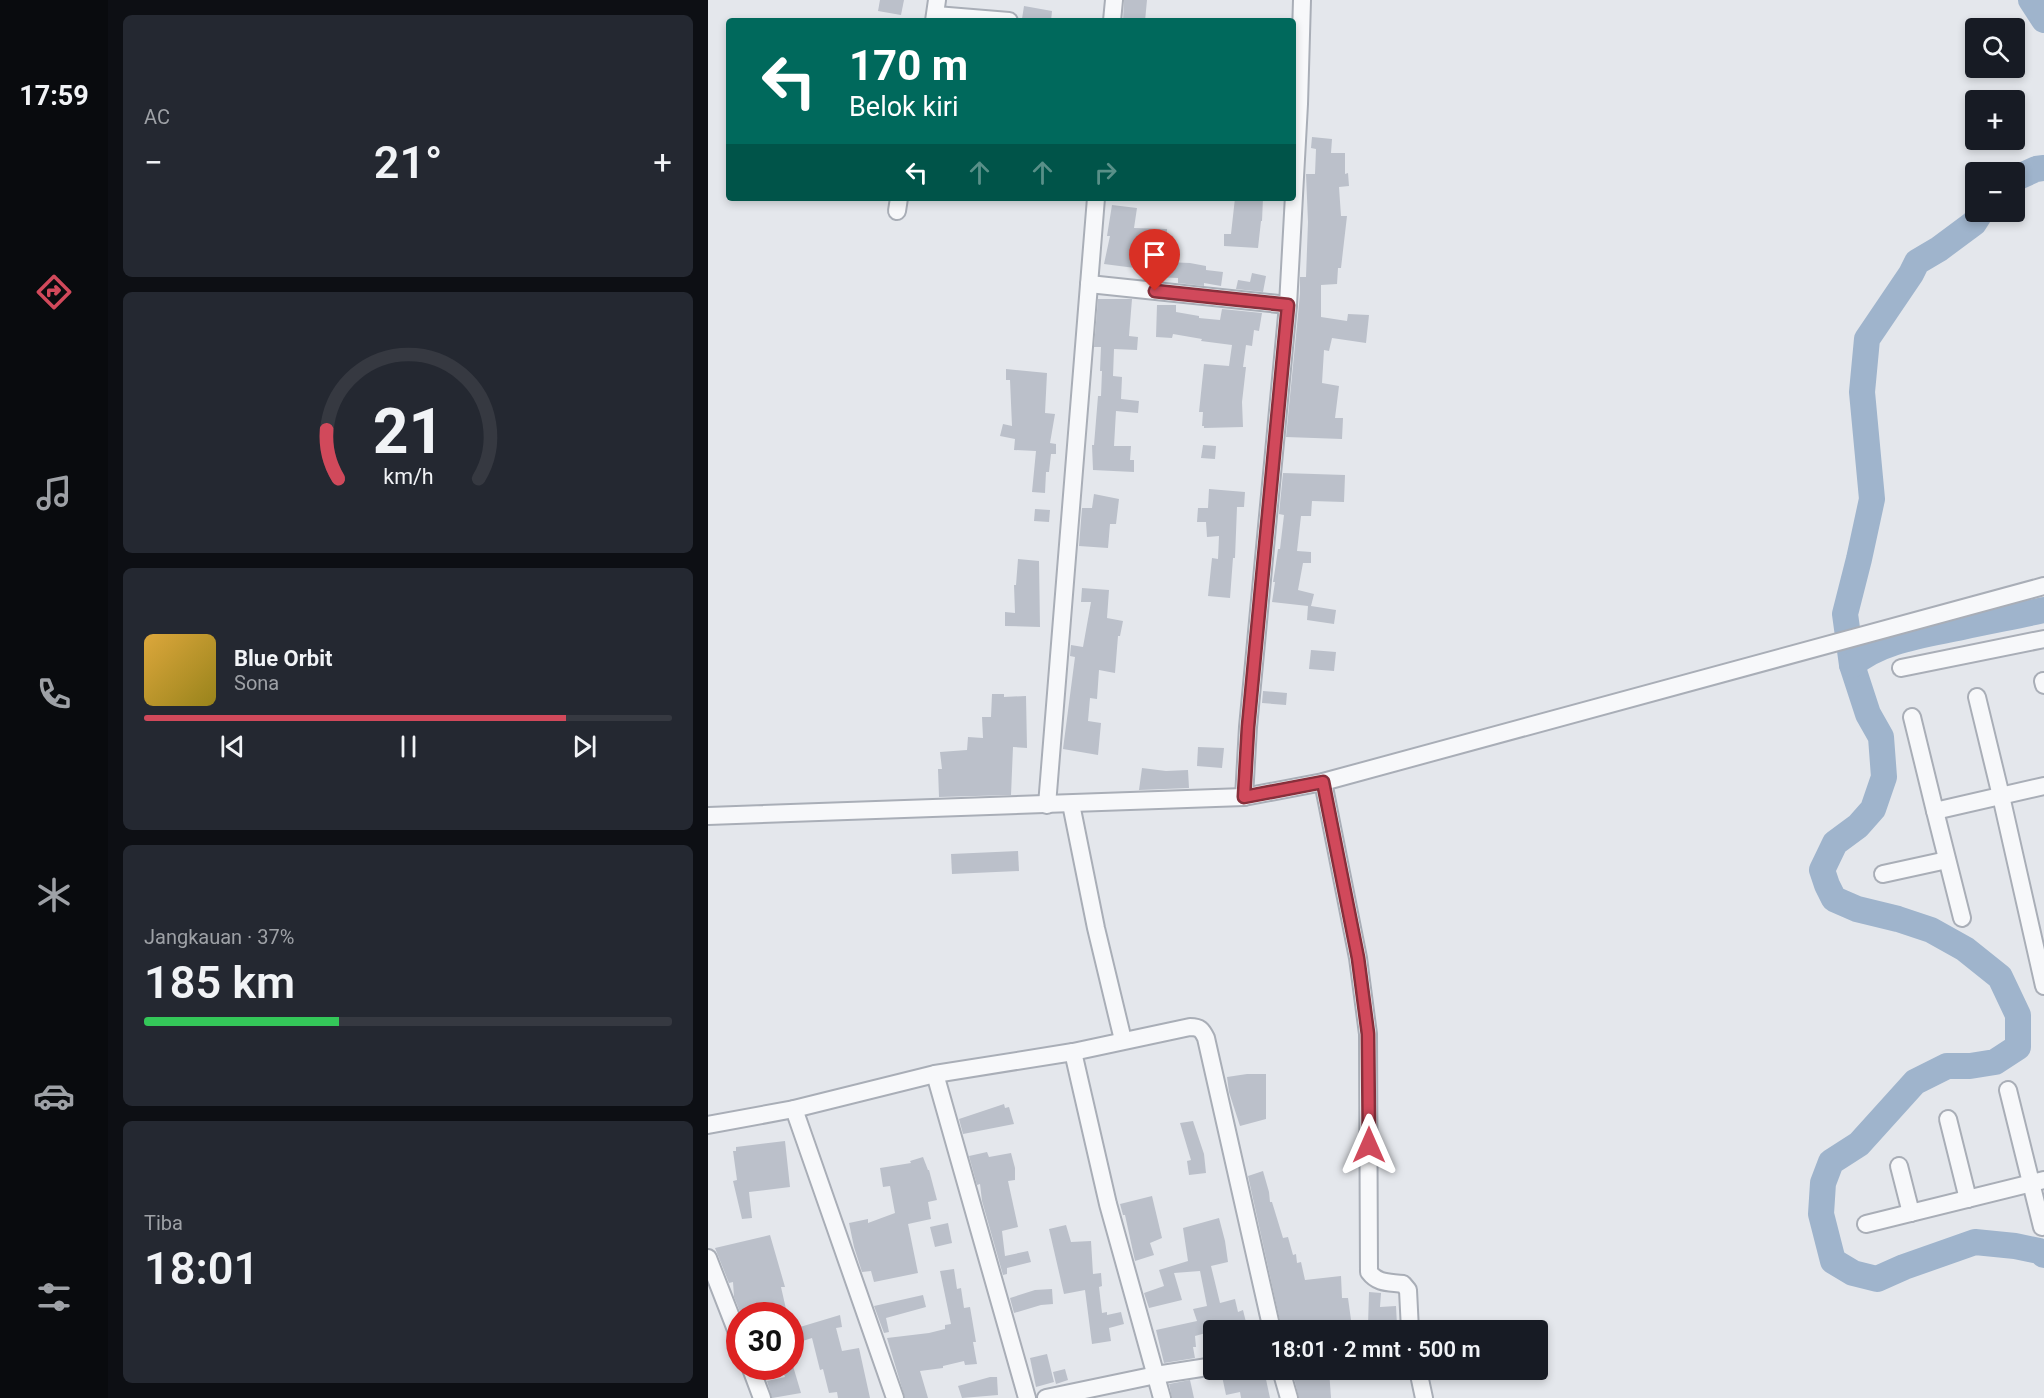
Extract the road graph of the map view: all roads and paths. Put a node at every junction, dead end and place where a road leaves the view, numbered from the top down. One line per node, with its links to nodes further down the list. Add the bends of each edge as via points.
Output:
1 (1114, 0): 5 (street)
2 (1302, 0): 6 (street)
3 (936, 12): 4 (street)
4 (985, 18)
5 (1112, 18)
6 (1296, 159)
7 (1096, 201): 9 (street)
8 (1294, 201): 10 (street)
9 (1089, 284): 10 (street); 21 (street)
10 (1288, 305): 19 (street)
11 (2044, 586): 16 (street)
12 (2044, 639): 13 (street)
13 (1901, 668)
14 (1977, 697): 18 (street)
15 (1912, 717): 22 (street)
16 (1323, 782): 19 (street); 44 (street, via 1358,958 1368,1034 1369,1272 1381,1282 1406,1286)
17 (2044, 786): 18 (street)
18 (2001, 796): 22 (street); 27 (street)
19 (1244, 797): 20 (street)
20 (1071, 804): 21 (street); 28 (street)
21 (1047, 805): 23 (street)
22 (1935, 811): 24 (street)
23 (708, 816)
24 (1947, 860): 25 (street); 26 (street)
25 (1883, 874)
26 (1962, 918)
27 (2044, 986)
28 (1123, 1040): 29 (street); 43 (street, via 1190,1027 1202,1030)
29 (1073, 1052): 30 (street); 46 (street, via 1108,1204)
30 (934, 1074): 32 (street); 52 (street)
31 (2008, 1090): 36 (street)
32 (794, 1109): 34 (street); 51 (street)
33 (1948, 1119): 37 (street)
34 (708, 1125)
35 (1899, 1166): 38 (street)
36 (2037, 1182): 37 (street); 40 (street)
37 (1968, 1199): 38 (street)
38 (1911, 1213): 39 (street)
39 (1866, 1224)
40 (2042, 1227)
41 (708, 1258): 42 (street)
42 (726, 1304)
43 (1270, 1320)
44 (1410, 1320)
45 (1203, 1368): 46 (street)
46 (1156, 1375): 53 (street); 54 (street)
47 (755, 1380): 50 (street)
48 (1284, 1380): 55 (street)
49 (1420, 1380): 56 (street)
50 (762, 1398)
51 (896, 1398)
52 (1028, 1398)
53 (1046, 1398)
54 (1162, 1398)
55 (1289, 1398)
56 (1424, 1398)

